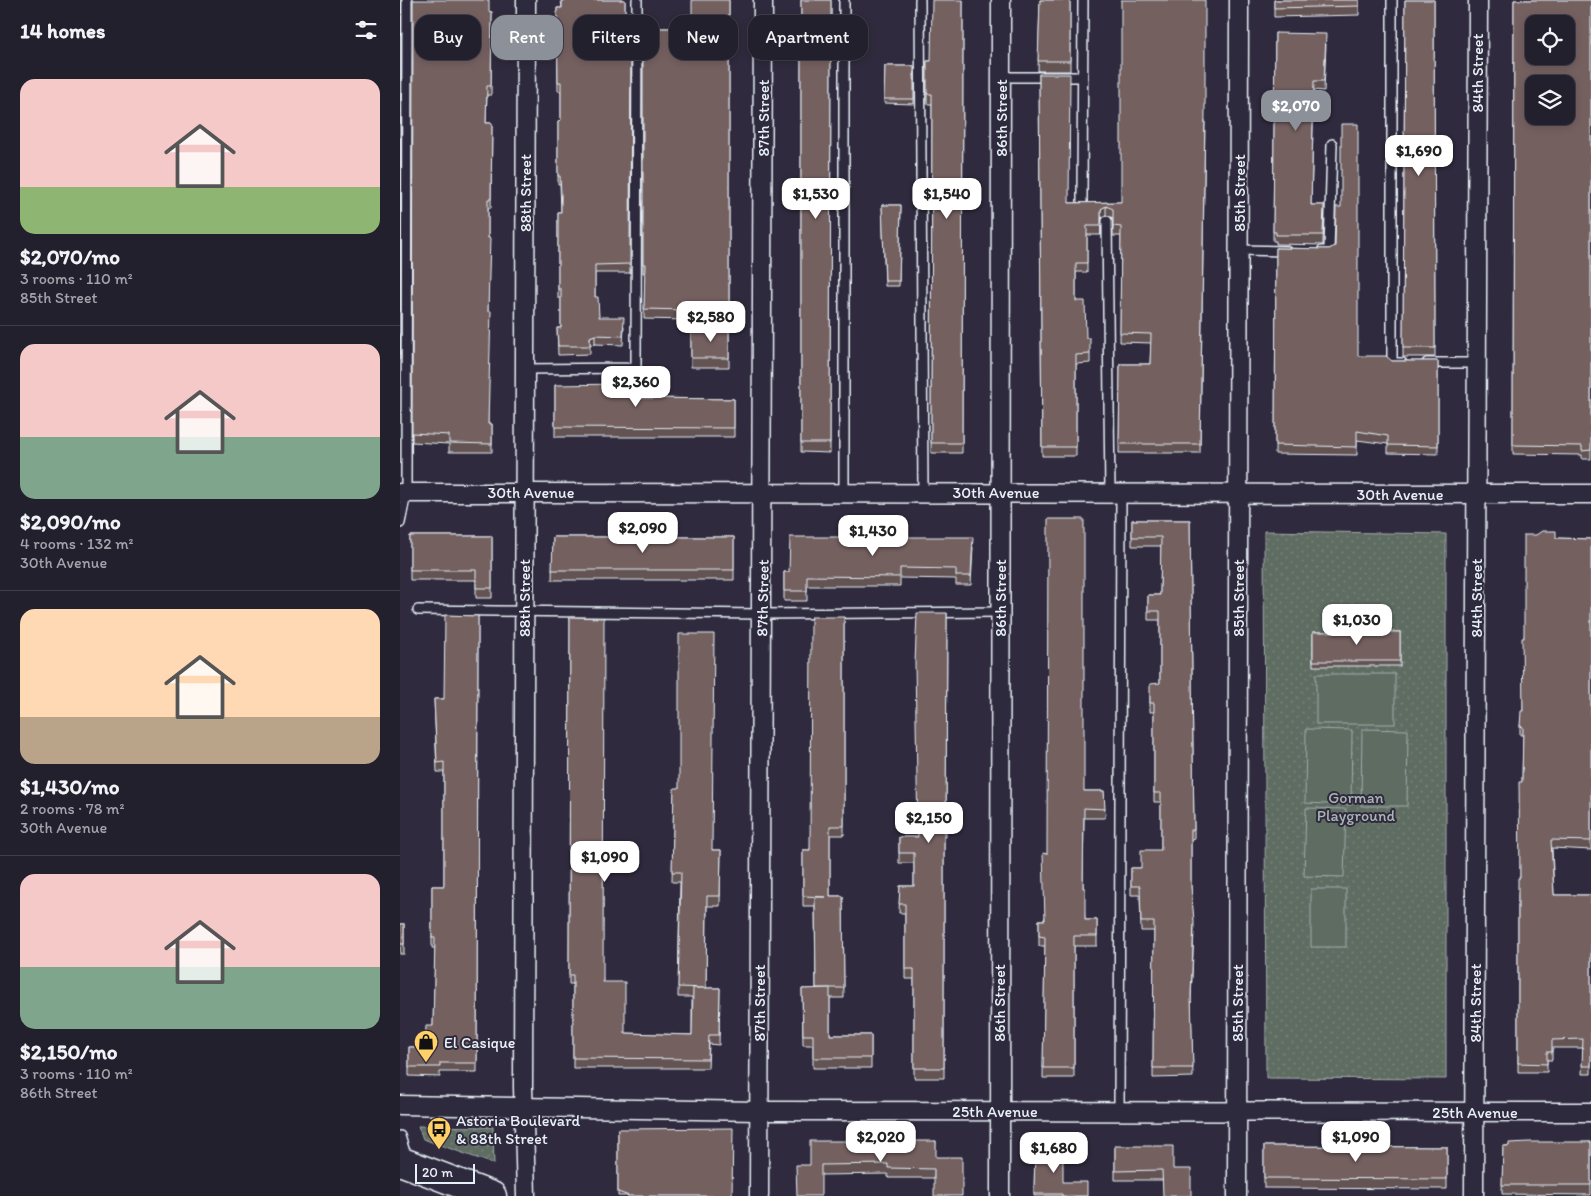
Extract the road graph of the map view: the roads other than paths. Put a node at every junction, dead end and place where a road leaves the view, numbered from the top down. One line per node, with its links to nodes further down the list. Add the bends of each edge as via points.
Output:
1 (407, 0): 27 (lane)
2 (526, 0): 21 (street, 88th Street)
3 (637, 0): 21 (lane, via 636,368)
4 (763, 0): 23 (street, 87th Street)
5 (844, 0): 24 (lane)
6 (920, 0): 25 (lane)
7 (1001, 0): 12 (street, 86th Street)
8 (1083, 0): 13 (lane)
9 (1239, 0): 17 (street, 85th Street)
10 (1392, 0): 20 (lane, via 1392,363)
11 (1478, 0): 20 (street, 84th Street)
12 (1001, 76): 13 (lane); 26 (street, 86th Street)
13 (1082, 77): 15 (lane)
14 (1332, 144): 19 (lane, via 1329,251)
15 (1082, 201)
16 (1107, 221): 28 (lane)
17 (1239, 250): 18 (lane); 29 (street, 85th Street)
18 (1293, 251)
19 (1311, 251)
20 (1477, 363): 30 (street, 84th Street)
21 (525, 369): 22 (street, 88th Street)
22 (524, 492): 23 (street, 30th Avenue); 27 (street, 30th Avenue); 34 (street, 88th Street)
23 (763, 492): 24 (street, 30th Avenue); 36 (street, 87th Street)
24 (844, 492): 25 (street, 30th Avenue)
25 (923, 492): 26 (street, 30th Avenue)
26 (1000, 492): 28 (street, 30th Avenue); 35 (street, 86th Street)
27 (403, 493): 32 (lane)
28 (1116, 493): 29 (street, 30th Avenue); 41 (lane)
29 (1238, 493): 30 (street, 30th Avenue); 42 (street, 85th Street)
30 (1476, 494): 31 (street, 30th Avenue); 43 (street, 84th Street)
31 (1591, 494)
32 (400, 523)
33 (418, 610): 34 (lane)
34 (524, 612): 36 (lane); 38 (street, 88th Street)
35 (1000, 612): 36 (lane); 39 (street, 86th Street)
36 (761, 614): 40 (street, 87th Street)
37 (400, 1105): 38 (street, 25th Avenue)
38 (523, 1106): 40 (street, 25th Avenue); 48 (street, 88th Street)
39 (999, 1110): 40 (street, 25th Avenue); 41 (street, 25th Avenue); 50 (street, 86th Street)
40 (758, 1111): 49 (street, 87th Street)
41 (1119, 1111): 42 (street, 25th Avenue)
42 (1237, 1111): 43 (street, 25th Avenue); 51 (street, 85th Street)
43 (1475, 1112): 44 (street, 25th Avenue); 52 (street, 84th Street)
44 (1591, 1112)
45 (400, 1136): 46 (lane)
46 (404, 1162): 47 (main road)
47 (492, 1196)
48 (526, 1196)
49 (759, 1196)
50 (1000, 1196)
51 (1237, 1196)
52 (1474, 1196)

